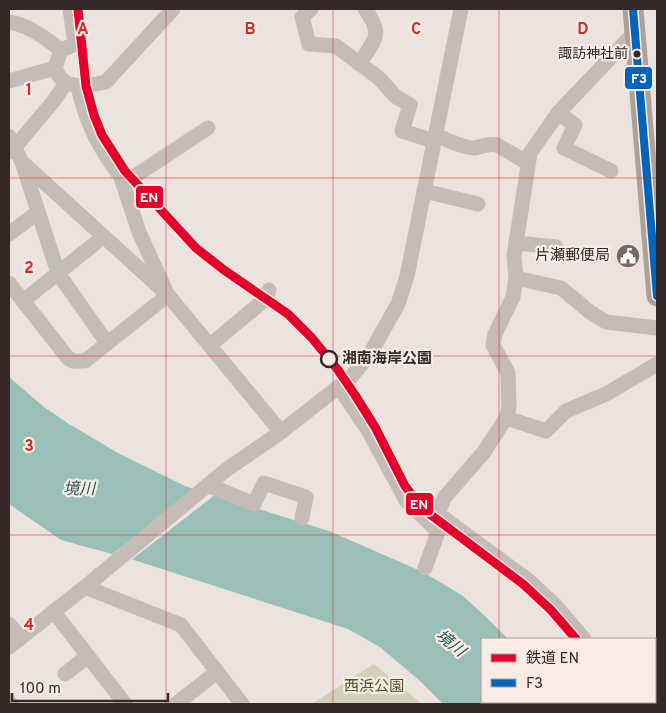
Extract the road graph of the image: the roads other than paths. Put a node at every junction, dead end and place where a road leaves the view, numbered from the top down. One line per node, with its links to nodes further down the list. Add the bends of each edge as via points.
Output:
1 (70, 9): 8 (street, via 74,44)
2 (173, 9): 12 (street, via 106,82 86,86)
3 (311, 9): 9 (street, via 302,17 308,44 336,46)
4 (365, 9): 9 (street, via 376,25 376,37)
5 (461, 9): 16 (street)
6 (635, 16): 13 (street); 15 (highway)
7 (9, 22): 8 (street, via 37,32)
8 (61, 50): 10 (street)
9 (359, 64): 16 (street, via 410,105 402,131)
10 (55, 68): 11 (street); 12 (street, via 59,76)
11 (9, 81)
12 (72, 84): 17 (street); 21 (street, via 95,140)
13 (558, 113): 19 (street, via 530,153); 20 (street, via 576,125 564,148)
14 (208, 128): 21 (street)
15 (650, 131): 34 (highway)
16 (435, 138): 19 (street, via 473,148 497,145); 22 (street)
17 (11, 145): 18 (street)
18 (22, 162): 24 (street); 26 (street)
19 (528, 163): 27 (street)
20 (611, 171)
21 (123, 184): 33 (street, via 139,232)
22 (424, 191): 23 (street); 40 (street, via 398,304 370,352)
23 (478, 204)
24 (38, 212): 25 (street); 29 (street)
25 (9, 234)
26 (103, 237): 29 (street); 33 (street)
27 (516, 243): 28 (street); 30 (street)
28 (556, 247)
29 (58, 273): 35 (street); 37 (street)
30 (516, 278): 36 (street, via 561,288 606,322); 41 (street, via 513,297 495,334 494,345 508,372 509,407)
31 (9, 283): 35 (street)
32 (269, 290): 38 (street, via 267,298)
33 (168, 295): 37 (street); 38 (street)
34 (657, 296)
35 (23, 301): 37 (street, via 73,361 85,361)
36 (657, 328)
37 (107, 343)
38 (210, 345): 42 (street)
39 (657, 364): 41 (street, via 606,394 566,411 546,431)
40 (340, 387): 42 (street); 45 (street, via 360,416 407,502)
41 (506, 418): 45 (street, via 484,452 442,502)
42 (281, 432): 43 (street)
43 (204, 488): 44 (street, via 254,504 264,483 306,497); 47 (street)
44 (302, 518)
45 (436, 521): 46 (street, via 438,532); 50 (street, via 535,586)
46 (425, 568)
47 (85, 587): 48 (street); 53 (street, via 181,625)
48 (54, 612): 51 (street); 52 (street)
49 (9, 624): 51 (street)
50 (583, 638)
51 (15, 643)
52 (88, 656): 54 (street); 55 (street)
53 (217, 672): 56 (street); 57 (street)
54 (65, 674)
55 (125, 704)
56 (176, 704)
57 (242, 704)

